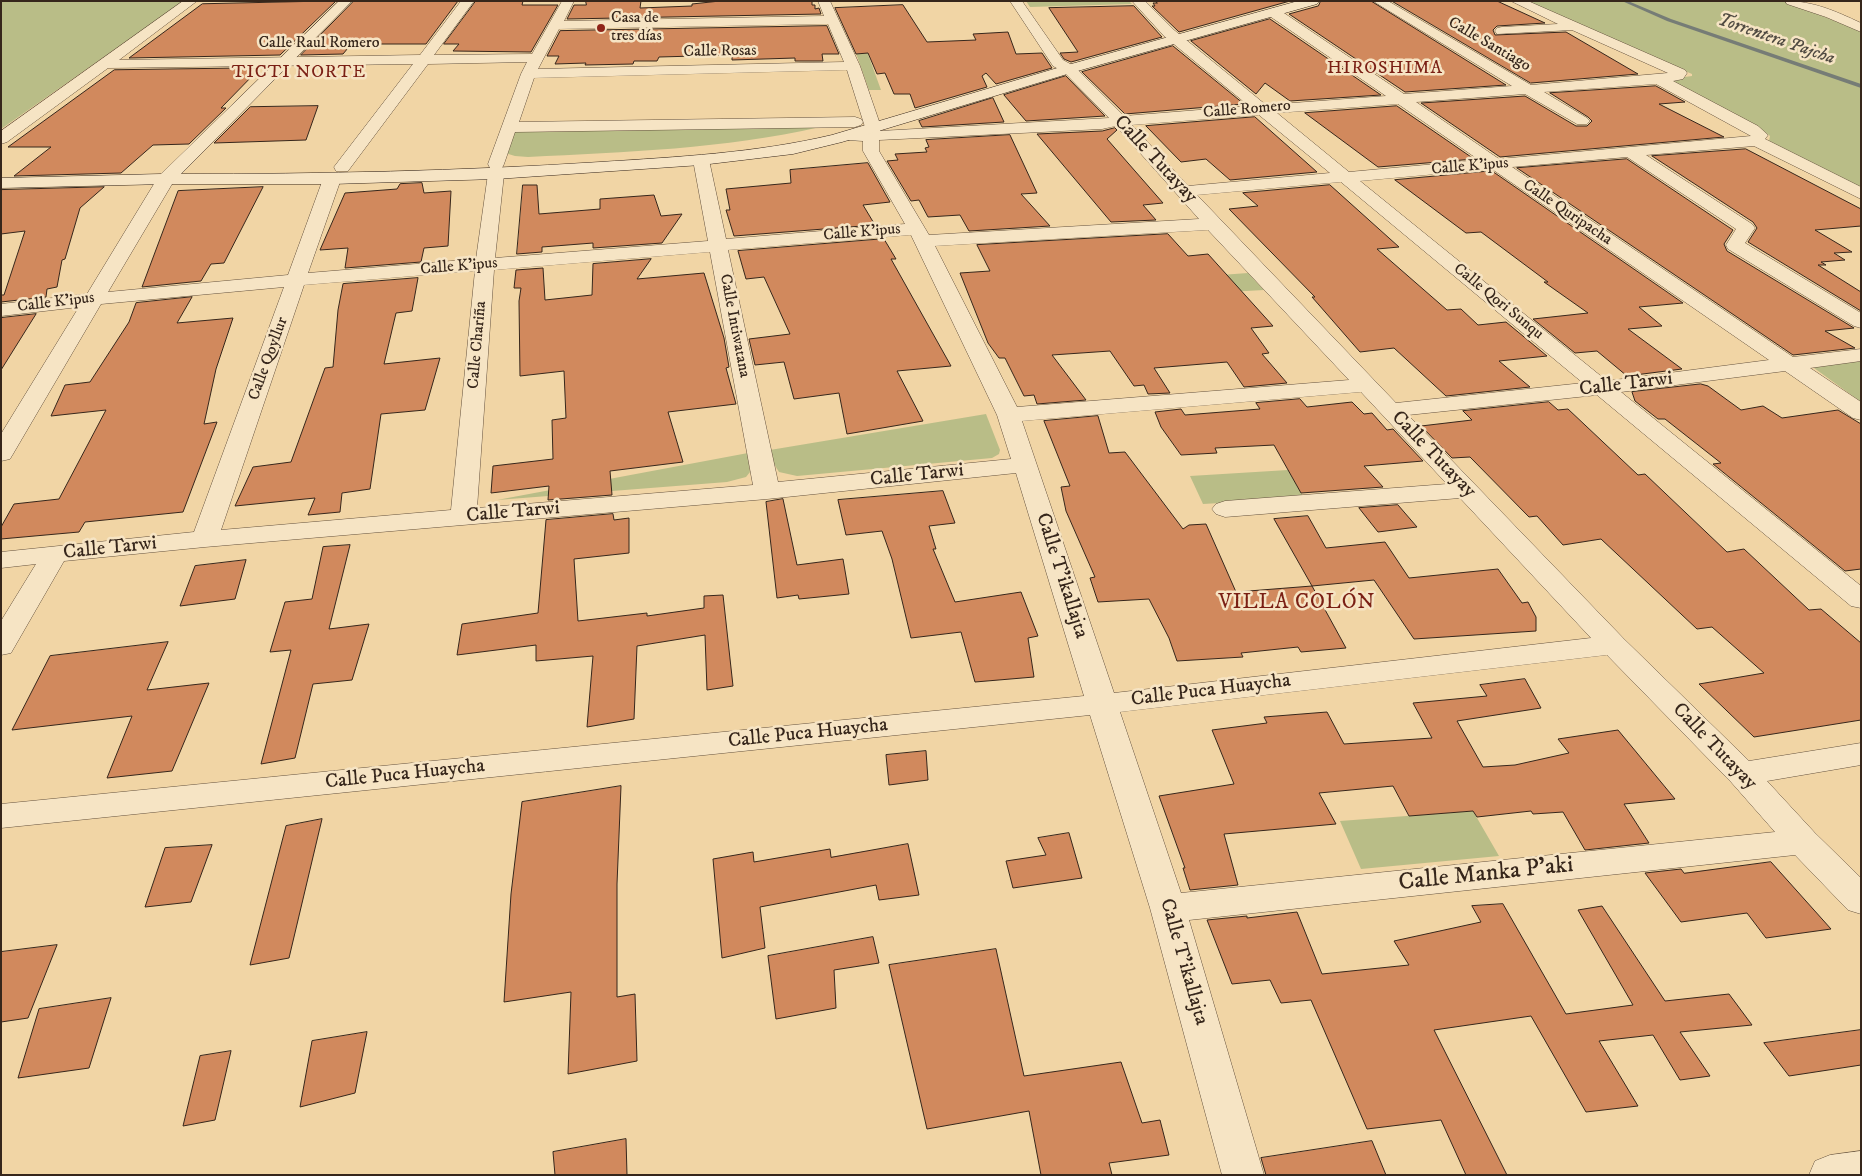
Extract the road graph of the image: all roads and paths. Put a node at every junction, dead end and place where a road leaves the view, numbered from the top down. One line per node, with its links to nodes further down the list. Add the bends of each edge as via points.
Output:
1 (191, 1): 25 (street)
2 (346, 1): 24 (street)
3 (468, 1): 23 (street, Calle Qoyllur)
4 (568, 1): 18 (street, Calle Chariña)
5 (824, 1): 16 (street, Calle T'ikallajta)
6 (1016, 1): 27 (street, Calle Tutayay)
7 (1138, 1): 21 (street, Calle Qori Sunqu)
8 (1284, 1): 21 (street)
9 (1313, 1): 13 (street)
10 (1379, 1): 30 (street, Calle Santiago)
11 (1517, 1): 19 (street)
12 (1791, 1): 15 (street)
13 (1273, 12): 21 (street); 31 (street, Calle Quripacha)
14 (1861, 13): 15 (street)
15 (1831, 14): 17 (street)
16 (831, 20): 18 (street); 26 (street, Calle T'ikallajta)
17 (1857, 24)
18 (555, 25): 22 (street, Calle Chariña)
19 (1572, 27): 20 (street); 29 (street, Calle Romero, via 1680,73)
20 (1502, 31)
21 (1174, 36): 27 (street); 32 (street, Calle Qori Sunqu)
22 (536, 58): 23 (street, Calle Raul Romero); 28 (street, Calle Chariña)
23 (422, 61): 24 (street, Calle Raul Romero); 44 (street, Calle Qoyllur)
24 (284, 62): 25 (street, Calle Raul Romero); 45 (street)
25 (102, 64): 37 (street)
26 (853, 66): 28 (street, Calle Rosas); 35 (street, Calle T'ikallajta)
27 (1064, 66): 33 (street, Calle Tutayay); 35 (street)
28 (528, 74): 36 (street, Calle Chariña)
29 (1658, 79): 30 (street, Calle Romero); 38 (street, via 1752,128 1760,135)
30 (1529, 88): 31 (street, Calle Romero); 34 (street, Calle Santiago)
31 (1400, 99): 32 (street, Calle Romero); 41 (street, Calle Quripacha)
32 (1264, 109): 33 (street, Calle Romero); 46 (street, Calle Qori Sunqu)
33 (1120, 121): 35 (street, Calle Romero, via 1102,124); 48 (street, Calle Tutayay)
34 (1582, 121)
35 (867, 126): 36 (street); 40 (street, via 836,139 793,149); 42 (street, via 742,145); 51 (street, Calle T'ikallajta, via 871,151)
36 (510, 127): 42 (street, Calle Chariña)
37 (1, 139)
38 (1756, 142): 39 (street, Calle K'ipus); 49 (street)
39 (1630, 152): 41 (street, Calle K'ipus); 57 (street, via 1746,228 1735,246)
40 (701, 160): 42 (street); 52 (street, Calle Intiwatana)
41 (1496, 164): 46 (street, Calle K'ipus); 59 (street, Calle Quripacha)
42 (496, 169): 44 (street); 53 (street, Calle Chariña)
43 (1, 171): 45 (street)
44 (337, 173): 45 (street); 54 (street, Calle Qoyllur)
45 (170, 174): 47 (street); 55 (street)
46 (1346, 178): 48 (street, Calle K'ipus); 61 (street, Calle Qori Sunqu)
47 (1, 183)
48 (1185, 191): 50 (street, Calle Tutayay)
49 (1861, 194)
50 (1213, 224): 51 (street, Calle K'ipus); 60 (street, Calle Tutayay)
51 (920, 235): 52 (street, Calle K'ipus); 64 (street, Calle T'ikallajta)
52 (718, 245): 53 (street, Calle K'ipus); 68 (street, Calle Intiwatana)
53 (485, 265): 54 (street, Calle K'ipus); 70 (street, Calle Chariña)
54 (297, 280): 55 (street, Calle K'ipus); 71 (street, Calle Qoyllur)
55 (93, 299): 56 (street, Calle K'ipus); 65 (street)
56 (1, 310)
57 (1861, 322)
58 (1861, 355): 59 (street, Calle Tarwi)
59 (1789, 364): 61 (street, Calle Tarwi); 63 (street, Calle Quripacha)
60 (1367, 385): 62 (street, Calle Tutayay); 64 (street)
61 (1603, 388): 62 (street, Calle Tarwi); 74 (street, Calle Qori Sunqu)
62 (1390, 410): 67 (street, Calle Tutayay)
63 (1861, 413)
64 (1009, 415): 66 (street, Calle T'ikallajta)
65 (1, 454)
66 (1026, 465): 68 (street, Calle Tarwi); 77 (street, Calle T'ikallajta)
67 (1467, 490): 69 (street); 75 (street, Calle Tutayay)
68 (767, 491): 70 (street, Calle Tarwi)
69 (1225, 509)
70 (463, 517): 71 (street, Calle Tarwi)
71 (205, 538): 72 (street, Calle Tarwi)
72 (54, 556): 73 (street, Calle Tarwi); 76 (street)
73 (1, 560)
74 (1861, 600)
75 (1614, 645): 77 (street, Calle Puca Huaycha); 79 (street, Calle Tutayay)
76 (1, 646)
77 (1102, 704): 80 (street, Calle Puca Huaycha); 83 (street, Calle T'ikallajta)
78 (1861, 754): 79 (street)
79 (1742, 774): 81 (street, Calle Tutayay)
80 (1, 816)
81 (1803, 842): 82 (street, Calle Tutayay); 83 (street, Calle Manka P'aki)
82 (1861, 900)
83 (1168, 908): 85 (street, Calle T'ikallajta)
84 (1861, 1171): 86 (street)
85 (1244, 1175)
86 (1830, 1175)

